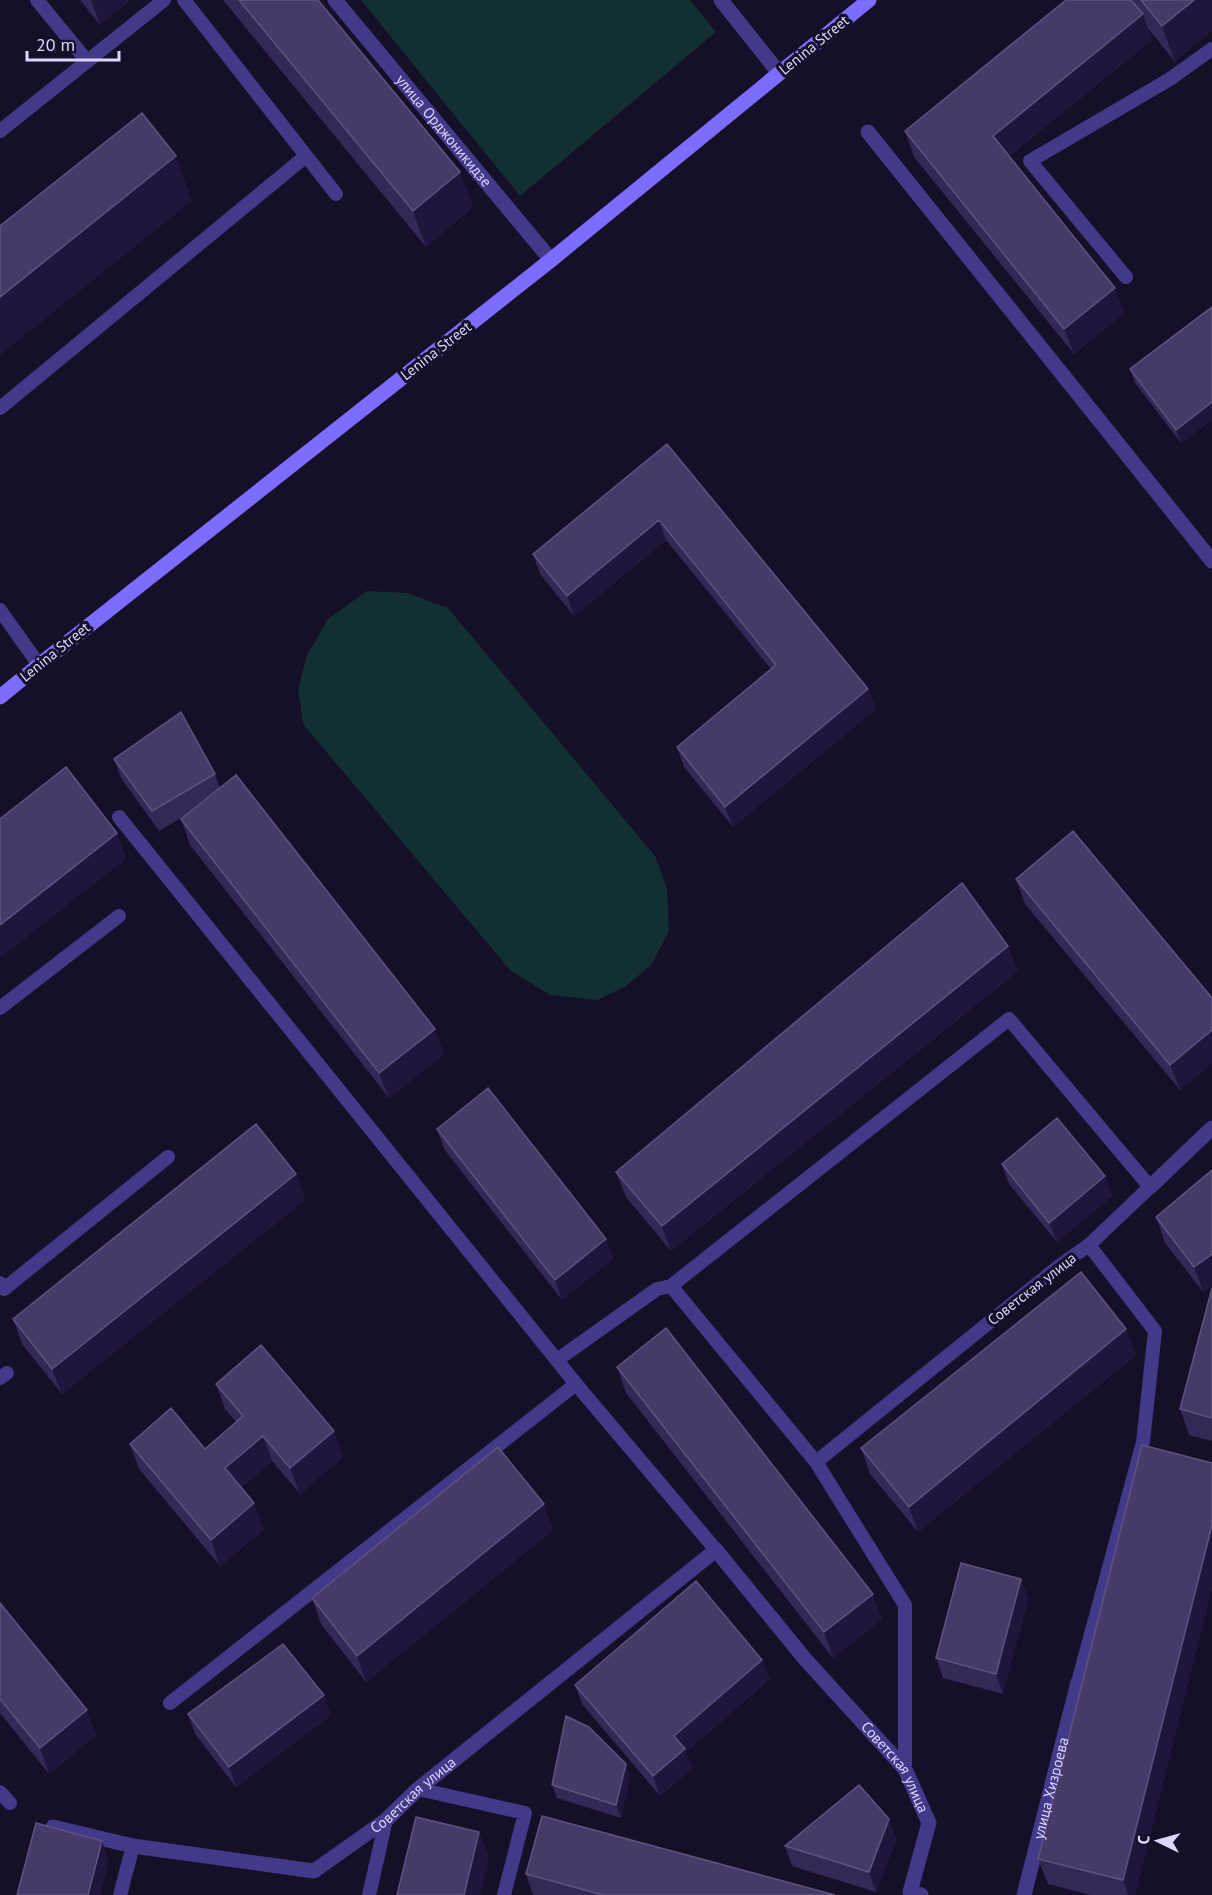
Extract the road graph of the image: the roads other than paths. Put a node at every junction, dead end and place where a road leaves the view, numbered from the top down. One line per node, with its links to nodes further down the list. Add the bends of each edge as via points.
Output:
1 (37, 0): 8 (lane)
2 (164, 0): 8 (lane)
3 (184, 0): 12 (lane)
4 (335, 0): 14 (street, улица Орджоникидзе)
5 (721, 0): 9 (street)
6 (869, 0): 9 (street, Lenina Street)
7 (1212, 49): 15 (lane, via 1170,79 1030,161)
8 (87, 61): 10 (lane)
9 (778, 73): 14 (street, Lenina Street)
10 (0, 131)
11 (868, 132): 17 (street)
12 (306, 156): 13 (lane); 16 (lane)
13 (336, 194)
14 (551, 260): 19 (street, Lenina Street)
15 (1126, 277)
16 (0, 408)
17 (1212, 561)
18 (0, 610): 19 (lane)
19 (39, 665): 20 (street, Lenina Street)
20 (0, 697)
21 (119, 817): 30 (lane, Советская улица)
22 (119, 916): 23 (lane)
23 (0, 1008)
24 (1212, 1128): 26 (street)
25 (168, 1157): 28 (lane, via 4,1288)
26 (1150, 1187): 27 (lane); 29 (lane, via 1009,1019)
27 (1089, 1245): 32 (lane, Советская улица); 34 (lane, Советская улица, via 1155,1331 1143,1442)
28 (0, 1283)
29 (671, 1286): 30 (lane, via 657,1289); 32 (lane)
30 (557, 1360): 31 (lane, Советская улица)
31 (576, 1384): 33 (lane, Советская улица); 35 (lane)
32 (816, 1462): 36 (lane, via 905,1605)
33 (716, 1550): 36 (street, Советская улица, via 805,1659); 37 (street, Советская улица)
34 (1078, 1682): 47 (street, улица Хизроева)
35 (170, 1703)
36 (905, 1769): 43 (street, Советская улица, via 929,1823)
37 (418, 1790): 40 (street, Советская улица); 46 (lane, via 525,1813)
38 (0, 1792): 39 (lane)
39 (10, 1803)
40 (386, 1820): 42 (street, Советская улица, via 314,1871); 45 (lane)
41 (53, 1827): 42 (street, Советская улица)
42 (133, 1846): 44 (lane)
43 (913, 1894)
44 (120, 1895)
45 (369, 1895)
46 (504, 1895)
47 (1024, 1895)

